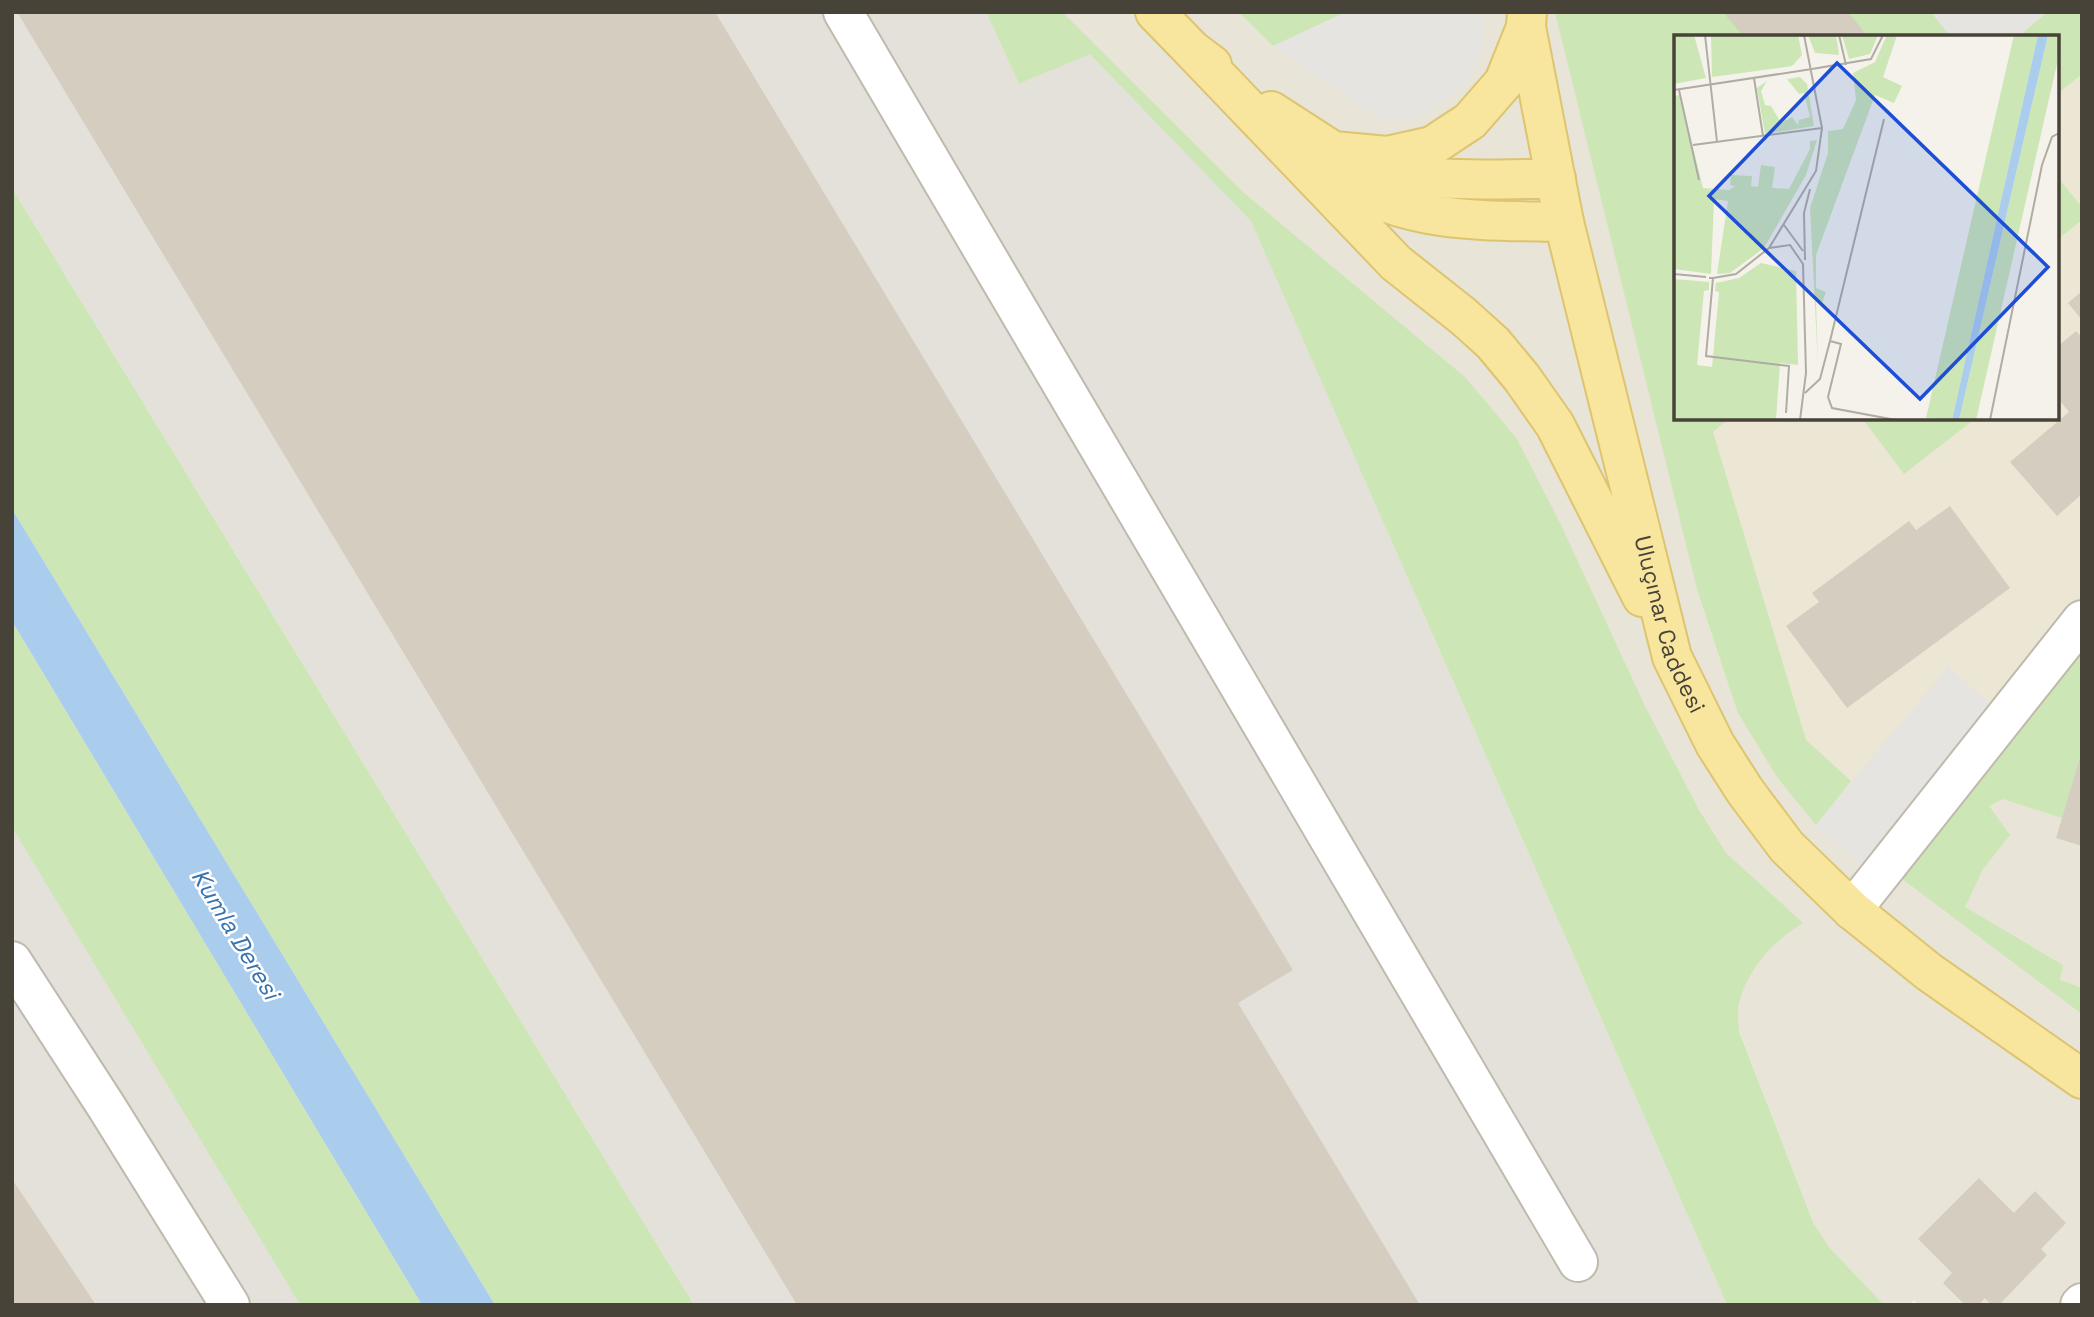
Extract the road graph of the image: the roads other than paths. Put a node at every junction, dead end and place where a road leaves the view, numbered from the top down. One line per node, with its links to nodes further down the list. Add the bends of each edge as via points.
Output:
1 (843, 12): 14 (street)
2 (1155, 12): 4 (main road)
3 (1527, 20): 6 (main road, via 1504,82 1470,121 1432,146 1387,156); 7 (main road, Uluçınar Caddesi)
4 (1192, 50): 5 (main road); 6 (main road, via 1275,114)
5 (1255, 116): 8 (main road, via 1332,176 1396,207 1423,215); 10 (main road, via 1396,262 1493,343 1522,378 1555,425)
6 (1333, 150): 7 (main road, via 1404,174)
7 (1556, 179): 8 (main road, Uluçınar Caddesi)
8 (1564, 222): 10 (main road, Uluçınar Caddesi)
9 (2082, 620): 11 (street)
10 (1672, 657): 11 (main road, Uluçınar Caddesi, via 1715,744 1745,791 1787,847)
11 (1852, 910): 13 (main road, Uluçınar Caddesi, via 1929,972)
12 (12, 961): 15 (street)
13 (2082, 1079)
14 (1578, 1262)
15 (230, 1305)

